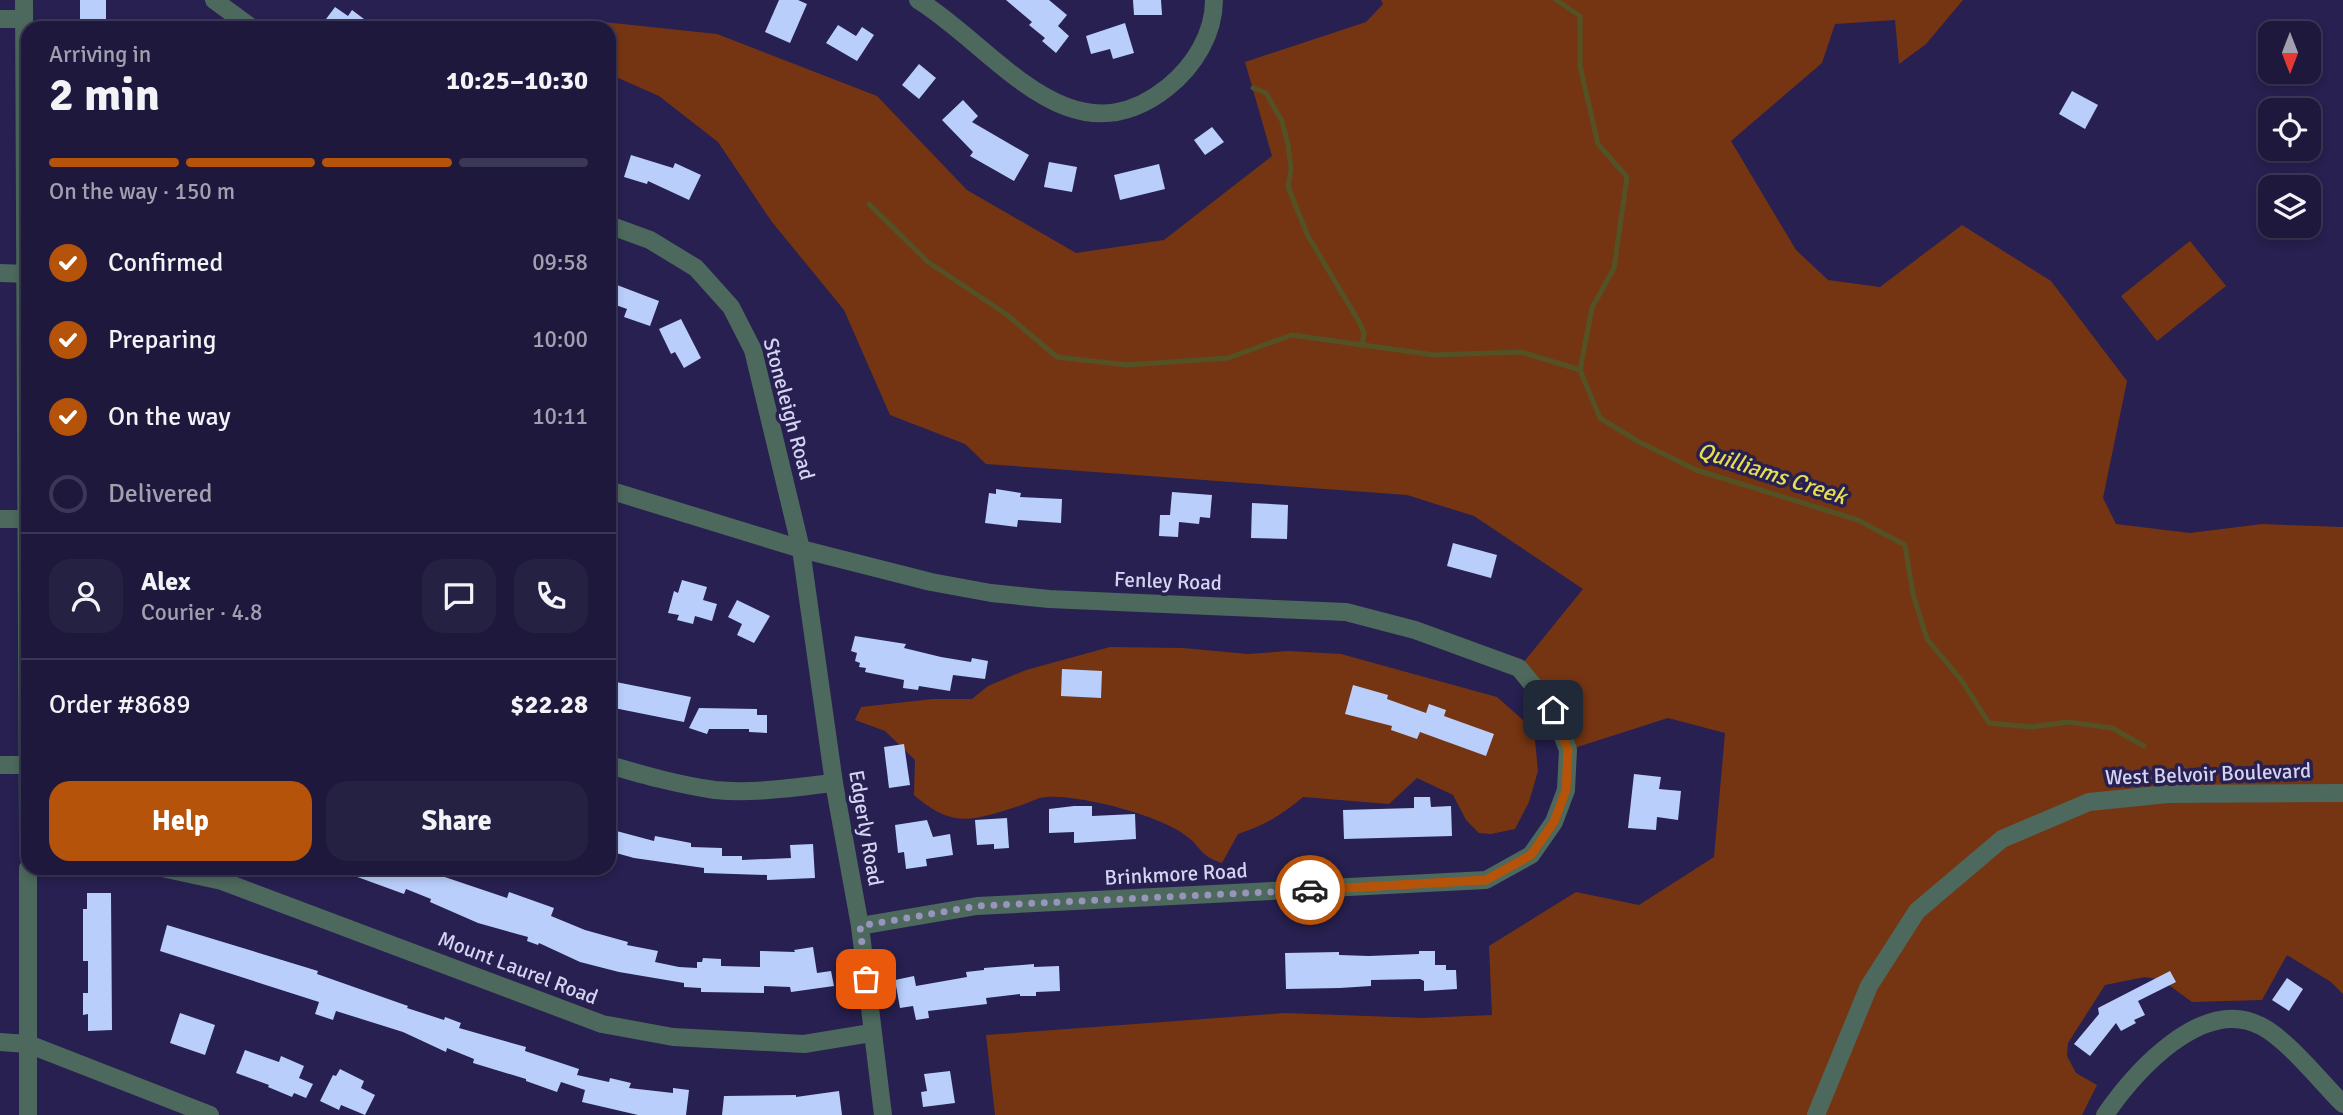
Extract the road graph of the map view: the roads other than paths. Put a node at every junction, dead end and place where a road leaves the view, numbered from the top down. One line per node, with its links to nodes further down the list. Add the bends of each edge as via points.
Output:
1 (24, 0): 6 (street)
2 (214, 0): 7 (street)
3 (918, 0): 4 (street, via 1033,92 1053,103 1104,114 1133,108 1177,79 1206,38)
4 (1214, 0)
5 (0, 19): 6 (street)
6 (24, 19)
7 (242, 21)
8 (616, 228): 14 (street, Stoneleigh Road, via 650,240 696,268 731,307 753,350)
9 (0, 273): 10 (street)
10 (21, 273)
11 (616, 492): 14 (street, Fenley Road)
12 (0, 519): 13 (street)
13 (21, 519)
14 (801, 549): 18 (street, Edgerly Road); 20 (street, Fenley Road, via 991,593 1346,612 1415,630 1519,668 1553,710 1568,750 1566,790 1554,822)
15 (0, 765): 16 (street)
16 (21, 765)
17 (616, 767): 18 (street, via 717,790)
18 (834, 782): 23 (street, Edgerly Road)
19 (2343, 793): 31 (street, West Belvoir Boulevard, via 2168,794 2089,802 2002,839 1917,911 1869,986)
20 (1531, 855): 23 (street, Brinkmore Road, via 1486,880 977,906)
21 (28, 875): 26 (street)
22 (194, 875): 24 (street, Mount Laurel Road, via 222,881 602,1024 673,1037 804,1044)
23 (860, 926): 24 (street, Edgerly Road)
24 (871, 1033): 30 (street, Edgerly Road)
25 (0, 1042): 26 (street)
26 (27, 1044): 28 (street); 29 (street)
27 (2343, 1104): 32 (street, via 2274,1034 2245,1020 2227,1019 2200,1028 2143,1066)
28 (28, 1115)
29 (210, 1115)
30 (883, 1115)
31 (1816, 1115)
32 (2105, 1115)

